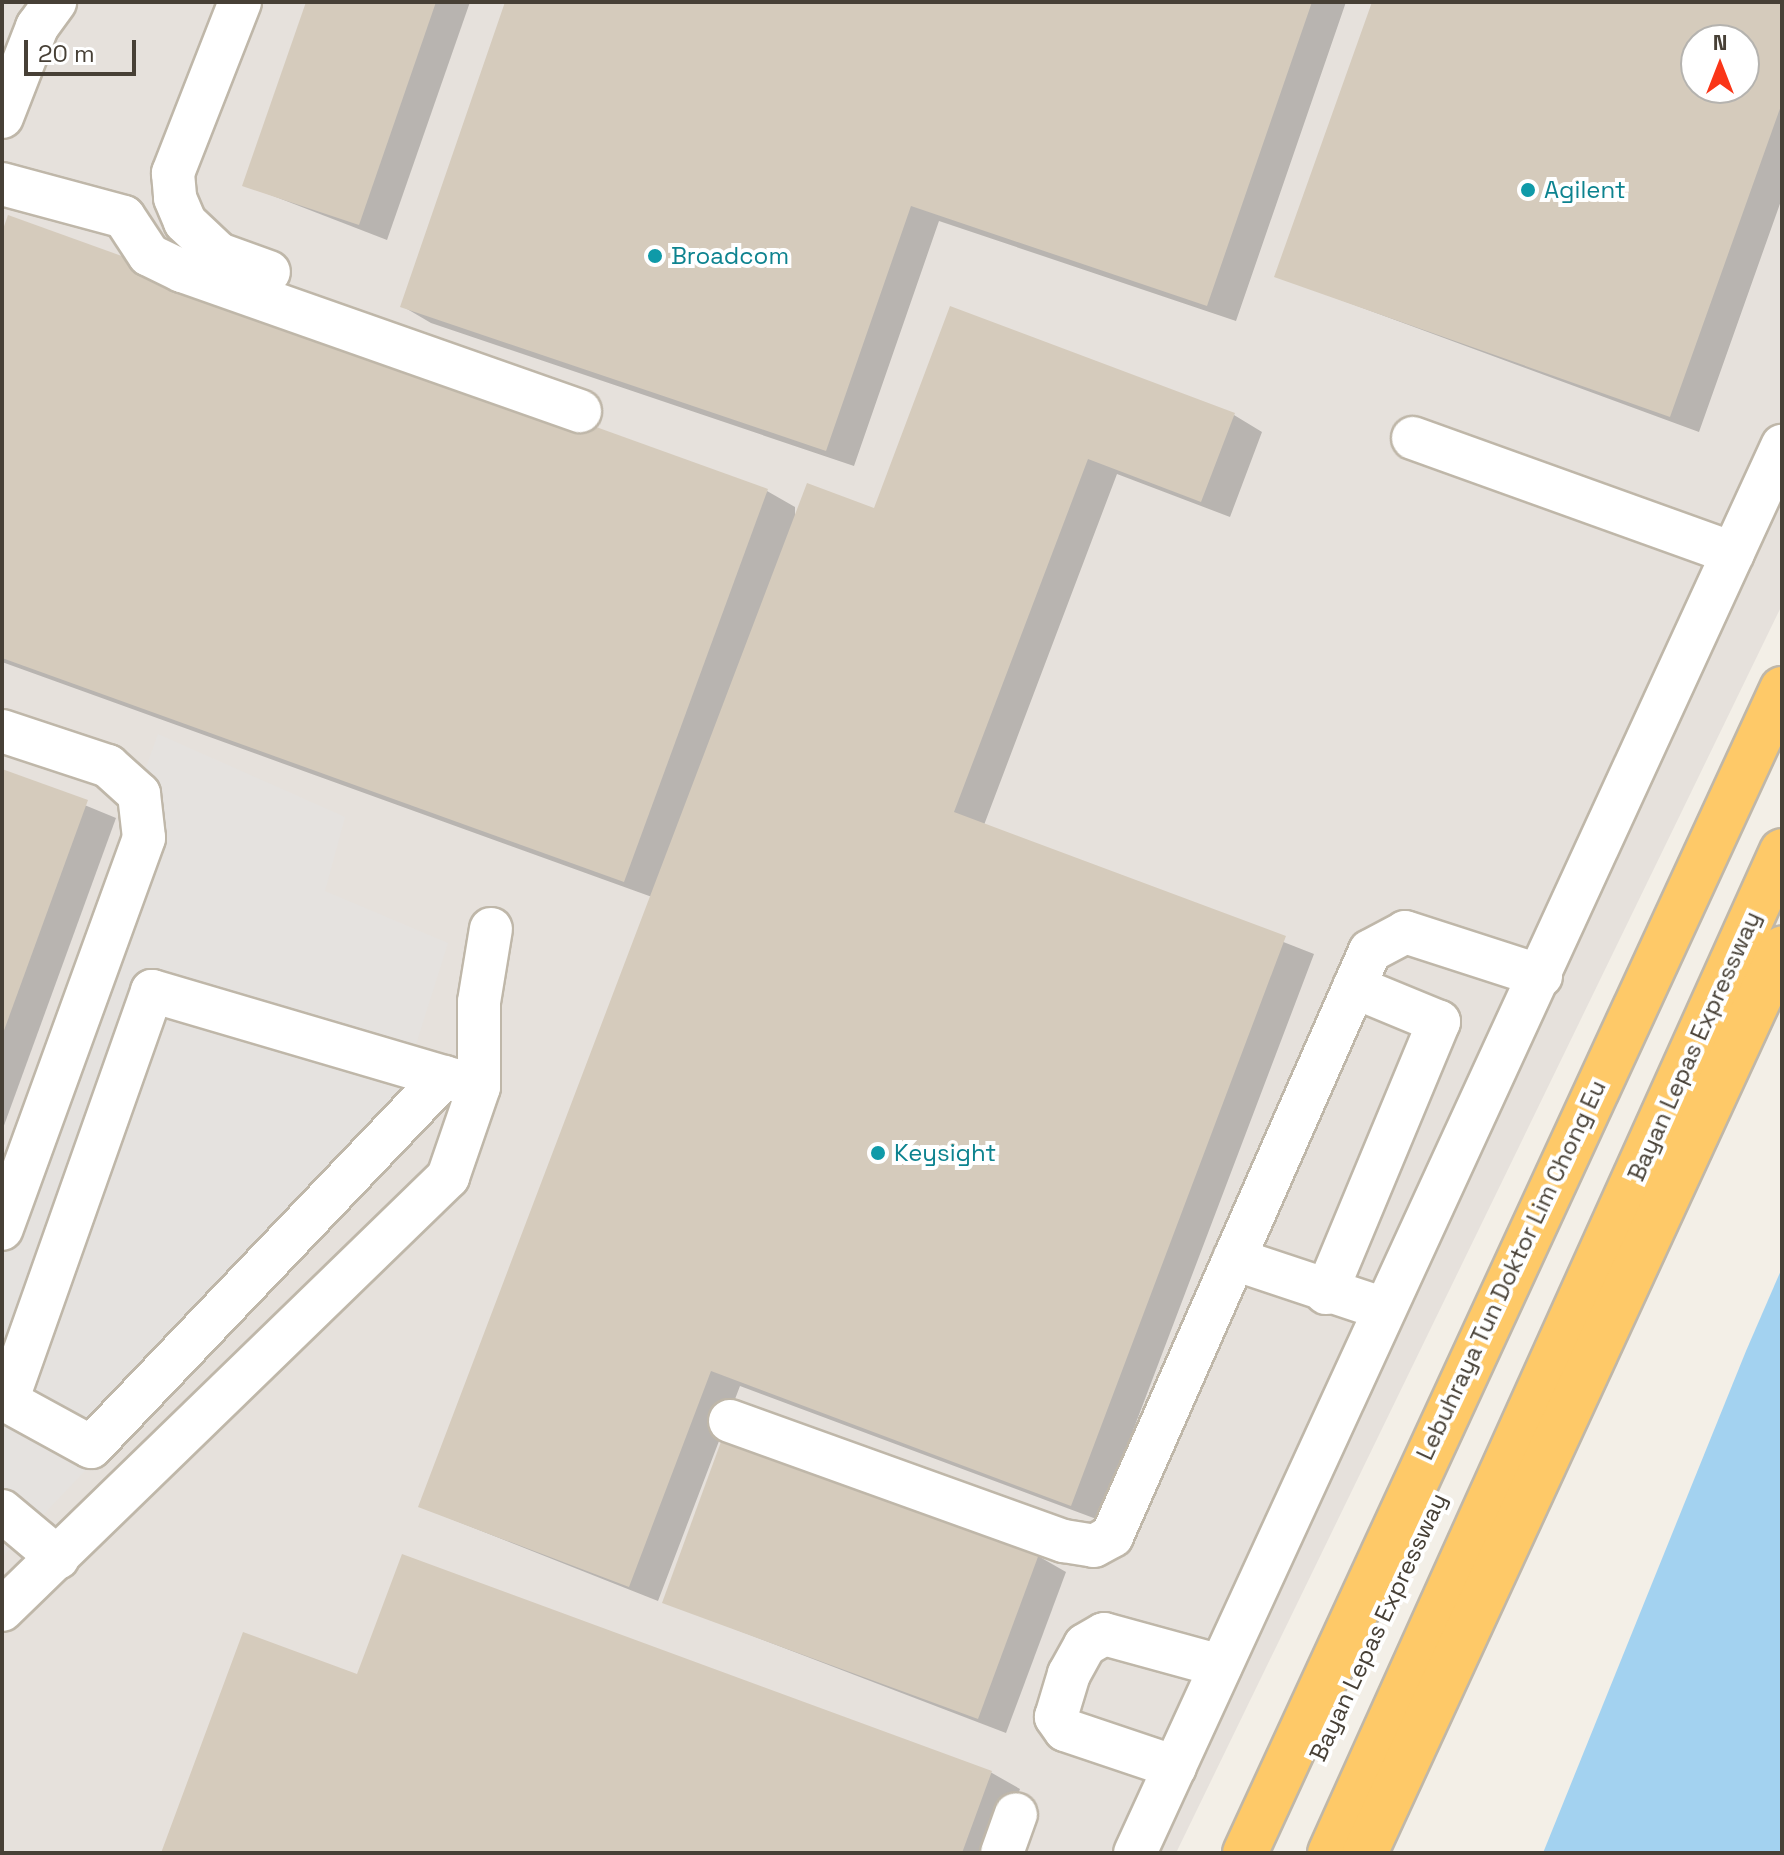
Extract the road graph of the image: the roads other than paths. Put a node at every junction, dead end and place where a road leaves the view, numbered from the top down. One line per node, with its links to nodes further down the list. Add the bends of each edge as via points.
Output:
1 (55, 2): 3 (street, via 37,27)
2 (240, 2): 5 (street, via 173,173 175,198 185,222 219,254)
3 (2, 117)
4 (2, 184): 6 (street, via 124,217 149,255 182,271)
5 (304, 284)
6 (580, 411)
7 (1413, 438): 9 (street)
8 (1782, 446): 9 (street)
9 (1733, 553): 16 (street)
10 (1782, 689): 32 (highway, Lebuhraya Tun Doktor Lim Chong Eu)
11 (2, 731): 19 (street, via 108,766 139,794 144,838)
12 (1782, 745): 33 (highway, Bayan Lepas Expressway)
13 (1782, 851): 34 (highway, Bayan Lepas Expressway)
14 (491, 929): 18 (street)
15 (1782, 949): 35 (highway)
16 (1541, 976): 17 (street, via 1405,932 1370,951); 22 (street)
17 (1354, 987): 20 (street); 21 (street, via 1439,1022)
18 (462, 1082): 18 (street, via 152,991 7,1401 91,1447); 25 (street, via 448,1177)
19 (2, 1229)
20 (1234, 1259): 21 (street); 23 (street, via 1112,1536 1094,1546)
21 (1326, 1293): 22 (street)
22 (1384, 1309): 27 (street)
23 (730, 1421)
24 (2, 1511): 25 (street)
25 (58, 1558): 26 (street)
26 (2, 1610)
27 (1221, 1666): 28 (street); 28 (street, via 1104,1634 1085,1645 1069,1674 1056,1717 1065,1730)
28 (1175, 1767): 31 (street)
29 (1016, 1814): 30 (street)
30 (1002, 1853)
31 (1135, 1853)
32 (1245, 1853)
33 (1273, 1853)
34 (1330, 1853)
35 (1365, 1853)

